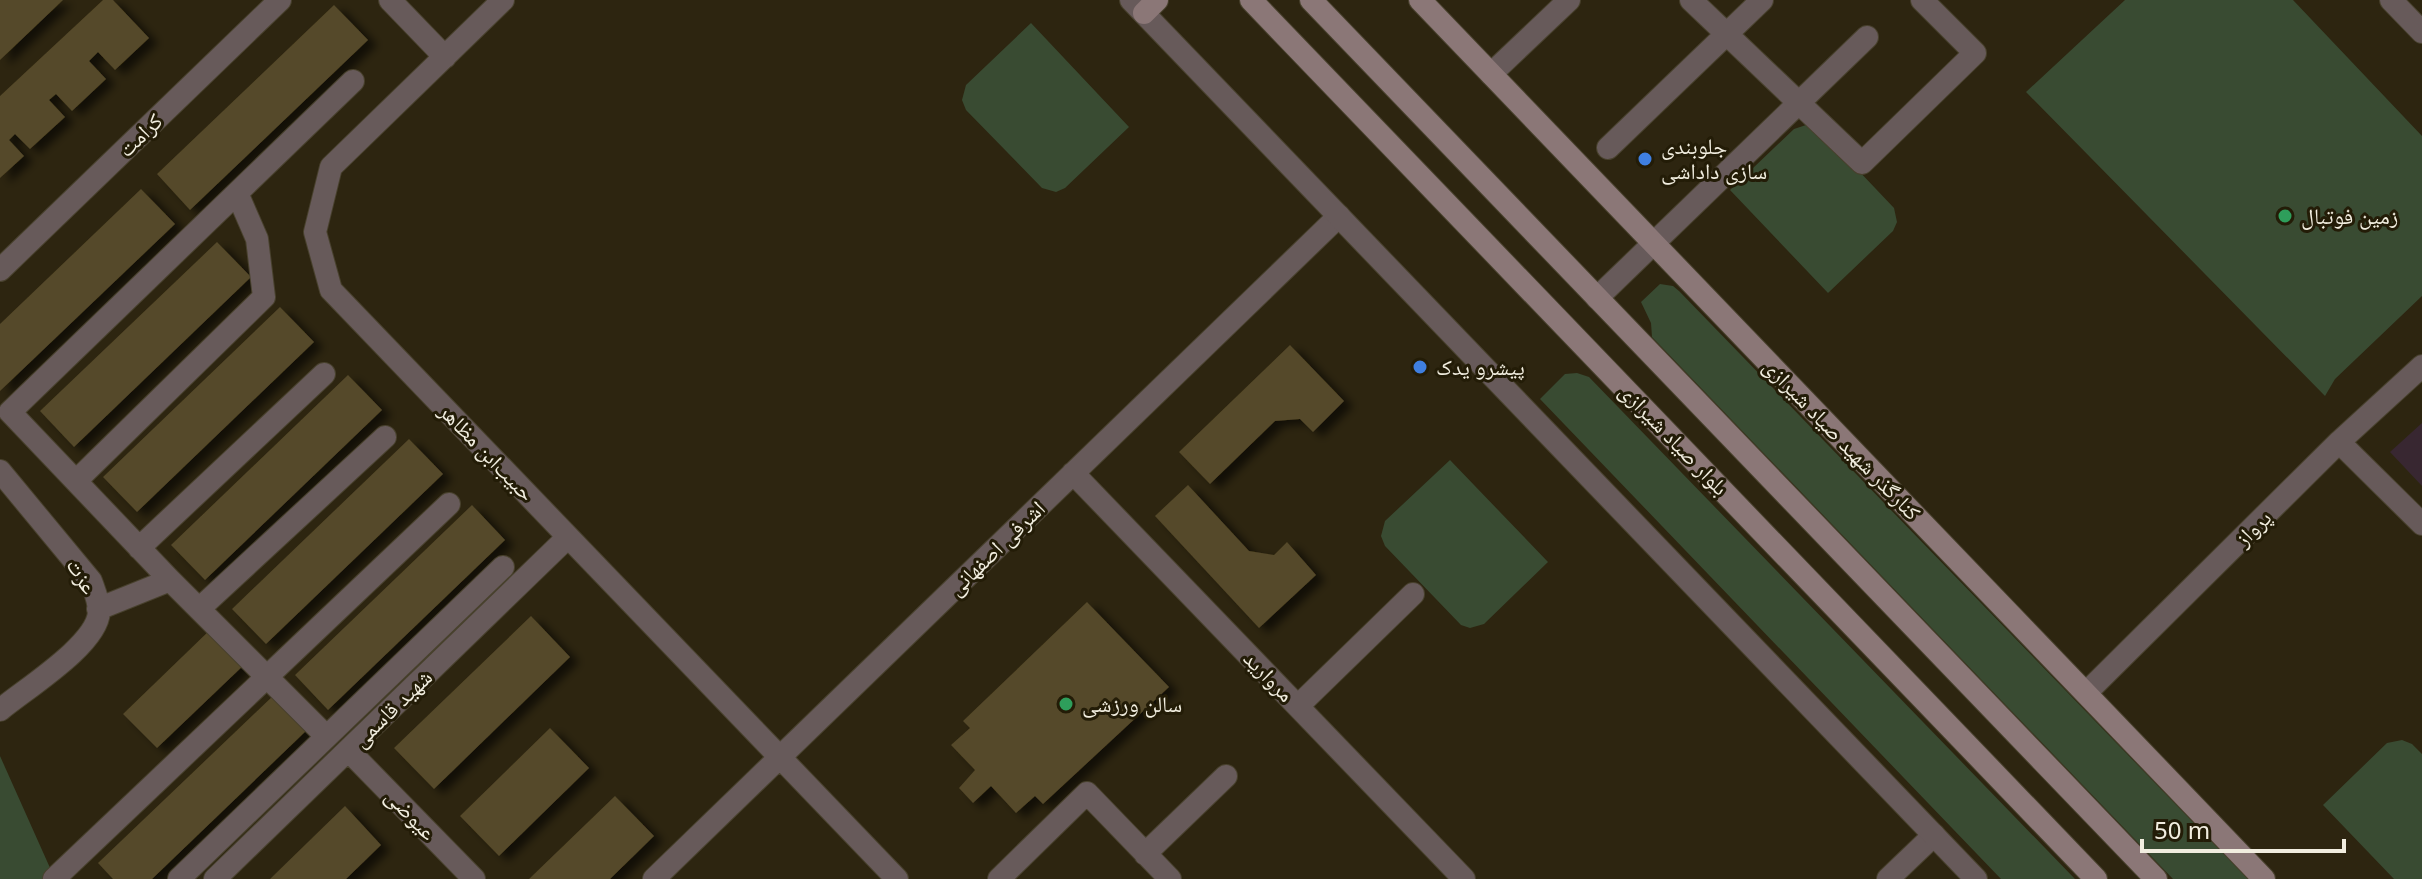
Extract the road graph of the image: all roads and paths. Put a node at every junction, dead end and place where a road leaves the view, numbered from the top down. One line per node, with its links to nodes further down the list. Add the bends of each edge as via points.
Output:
1 (280, 0): 24 (street, کرامت)
2 (390, 0): 16 (street)
3 (503, 0): 16 (street, حبیب‌ابن مظاهر)
4 (1251, 0): 63 (main road, بلوار صیاد شیرازی)
5 (1311, 0): 25 (main road, بلوار صیاد شیرازی)
6 (1420, 0): 17 (main road, کنارگذر شهید صیاد شیرازی)
7 (1569, 0): 17 (street)
8 (1691, 0): 14 (street)
9 (1762, 0): 14 (street)
10 (1922, 0): 19 (street, via 1975,53 1862,163)
11 (2391, 0): 13 (street)
12 (1144, 4): 22 (street)
13 (2422, 32)
14 (1727, 34): 19 (street); 20 (street)
15 (1867, 37): 19 (street)
16 (445, 57): 35 (street, حبیب‌ابن مظاهر, via 331,167 315,232 331,290)
17 (1491, 74): 23 (main road, کنارگذر شهید صیاد شیرازی)
18 (353, 81): 21 (street)
19 (1798, 102): 23 (street)
20 (1608, 148)
21 (237, 193): 32 (street, via 257,239 264,297); 32 (street, via 10,412)
22 (1339, 216): 31 (street, اشرفی اصفهانی); 50 (street)
23 (1654, 243): 25 (street); 43 (main road, کنارگذر شهید صیاد شیرازی)
24 (2, 263)
25 (1597, 298): 64 (main road, بلوار صیاد شیرازی)
26 (2422, 366): 29 (street, پرواز)
27 (324, 374): 36 (street)
28 (385, 437): 41 (street)
29 (2339, 442): 34 (street); 43 (street, پرواز)
30 (0, 471): 40 (street, عزت, via 91,581)
31 (1073, 473): 44 (street, مروارید); 48 (street, اشرفی اصفهانی)
32 (76, 481): 36 (street)
33 (449, 504): 42 (street)
34 (2422, 524)
35 (568, 537): 47 (street, شهید قاسمی); 48 (street, حبیب‌ابن مظاهر)
36 (139, 548): 38 (street)
37 (503, 567): 46 (street)
38 (170, 580): 40 (street); 41 (street)
39 (1413, 594): 44 (street)
40 (98, 609): 45 (street, عزت, via 91,634 78,648)
41 (199, 609): 42 (street)
42 (266, 676): 46 (street); 52 (street)
43 (2086, 693): 65 (main road, کنارگذر شهید صیاد شیرازی)
44 (1298, 706): 60 (street, مروارید)
45 (0, 710)
46 (326, 736): 53 (street)
47 (348, 750): 54 (street, شهید قاسمی); 55 (street, عیوضی)
48 (780, 757): 56 (street, اشرفی اصفهانی); 57 (street, حبیب‌ابن مظاهر)
49 (1226, 776): 51 (street)
50 (1934, 835): 61 (street); 62 (street)
51 (1145, 854): 58 (street, via 1087,793); 59 (street)
52 (54, 879)
53 (179, 879)
54 (215, 879)
55 (474, 879)
56 (654, 879)
57 (897, 879)
58 (999, 879)
59 (1170, 879)
60 (1464, 879)
61 (1888, 879)
62 (1976, 879)
63 (2096, 879)
64 (2156, 879)
65 (2264, 879)

